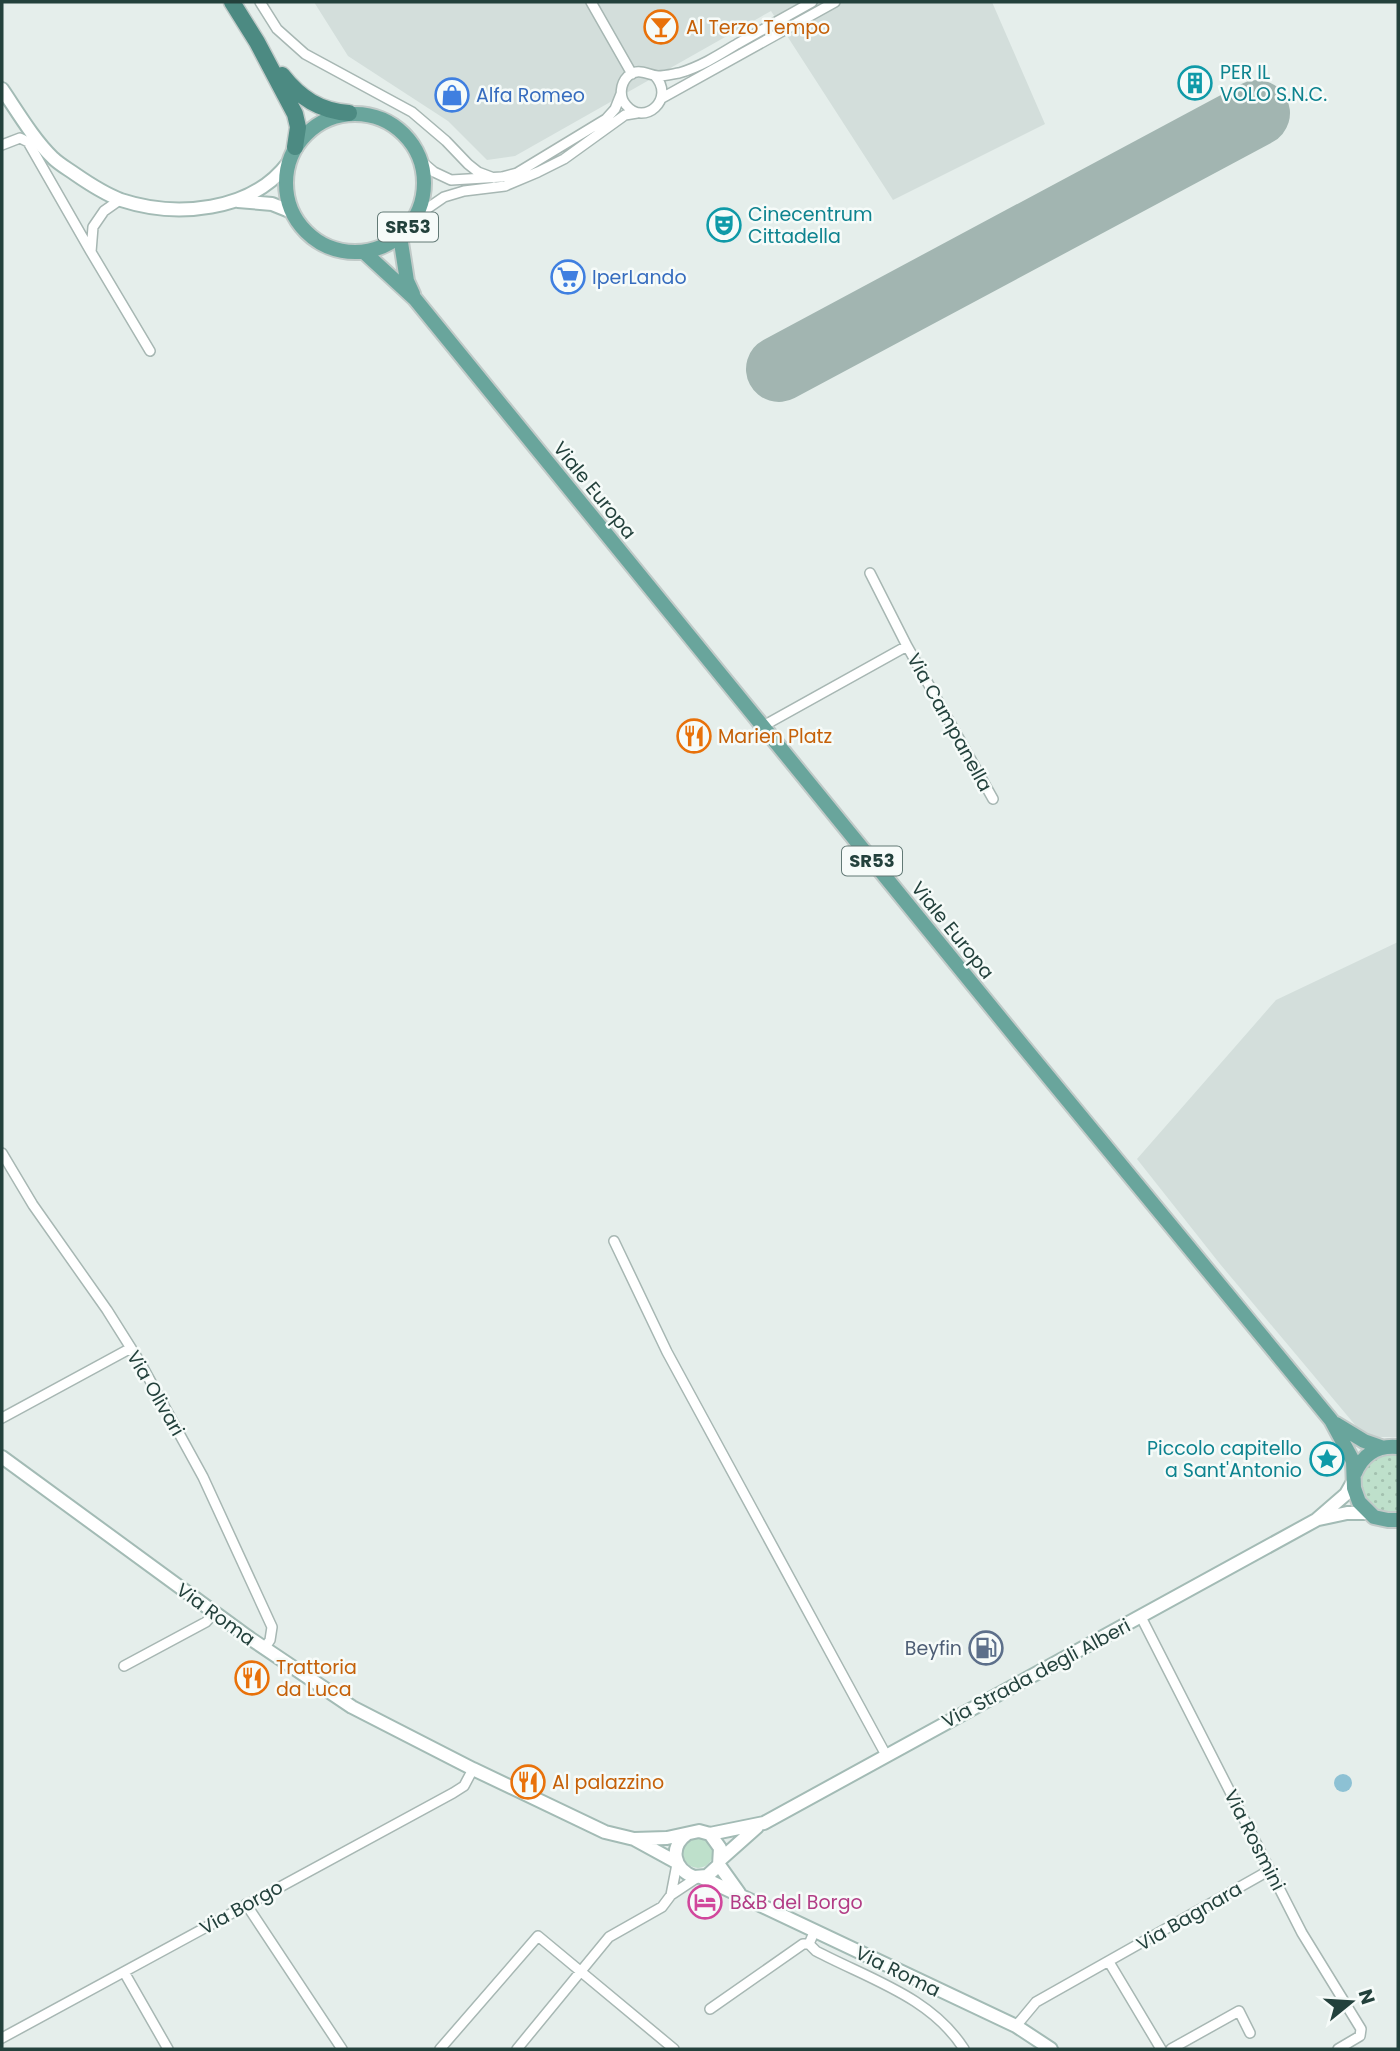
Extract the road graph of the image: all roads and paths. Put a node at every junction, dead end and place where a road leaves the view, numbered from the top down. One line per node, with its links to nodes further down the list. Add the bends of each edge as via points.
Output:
1 (232, 2): 6 (highway)
2 (260, 2): 18 (street, via 277,29 305,54 412,112 468,164)
3 (591, 2): 7 (street)
4 (811, 2): 8 (street, via 696,66)
5 (835, 2): 11 (street)
6 (257, 42): 12 (highway, via 308,101 326,110); 15 (highway, via 295,114)
7 (632, 74): 8 (street, via 643,71); 10 (street, via 624,81)
8 (654, 76): 11 (street, via 662,86)
9 (2, 89): 19 (main road, via 53,159)
10 (621, 94): 13 (street, via 626,106); 18 (street, via 615,109 593,128 517,173)
11 (662, 98): 13 (street, via 650,111)
12 (349, 113): 15 (main road, via 318,124); 16 (main road, via 368,114 393,125 413,144)
13 (637, 113): 22 (street, via 625,116 538,172 505,186 444,197)
14 (2, 145): 24 (street, via 20,138 28,142)
15 (295, 148): 17 (main road)
16 (421, 161): 18 (street, via 451,180); 22 (main road, SR53, via 424,183)
17 (288, 163): 20 (main road, via 276,179); 21 (main road, via 285,188)
18 (494, 178)
19 (121, 200): 20 (main road, via 199,209); 24 (street, via 104,211 93,227)
20 (238, 201): 21 (main road, via 272,204)
21 (292, 212): 25 (main road, SR53, via 321,243 342,251)
22 (415, 216): 23 (main road, SR53)
23 (400, 236): 25 (main road, SR53); 26 (main road, Viale Europa / SR53, via 407,281)
24 (91, 252): 27 (street)
25 (364, 252): 26 (main road, Viale Europa / SR53)
26 (415, 299): 30 (main road, Viale Europa / SR53)
27 (150, 351)
28 (870, 573): 29 (street, Via Campanella)
29 (907, 646): 30 (street, Via Campanella); 31 (street, Via Campanella)
30 (762, 726): 36 (main road, Viale Europa / SR53)
31 (993, 799)
32 (2, 1156): 34 (street, Via Olivari)
33 (614, 1241): 48 (street, via 667,1352)
34 (131, 1348): 35 (street); 46 (street, Via Olivari, via 203,1477 272,1627)
35 (2, 1418)
36 (1331, 1420): 37 (main road, Viale Europa / SR53); 40 (main road, Viale Europa / SR53, via 1353,1461)
37 (1381, 1447): 38 (main road, Viale Europa); 40 (main road, via 1367,1455)
38 (1398, 1447)
39 (2, 1457): 44 (main road, Via Roma)
40 (1355, 1477): 41 (main road, Viale Europa, via 1359,1502); 42 (main road, Via Strada degli Alberi, via 1346,1494)
41 (1368, 1513): 42 (main road, Via Strada degli Alberi); 43 (main road)
42 (1316, 1520): 45 (main road, Via Strada degli Alberi)
43 (1395, 1521)
44 (215, 1612): 46 (main road, Via Roma); 47 (street, via 206,1622)
45 (1142, 1617): 48 (main road, Via Strada degli Alberi); 56 (street, Via Rosmini)
46 (264, 1649): 49 (main road, Via Roma, via 352,1707)
47 (124, 1666)
48 (886, 1755): 50 (main road, Via Strada degli Alberi)
49 (473, 1769): 53 (main road, Via Roma, via 605,1832); 60 (street, Via Borgo, via 464,1786 453,1793)
50 (757, 1826): 52 (main road, Via Strada degli Alberi); 54 (main road, Via Strada degli Alberi)
51 (687, 1834): 52 (main road, Via Roma); 53 (main road, Via Roma); 55 (main road, via 676,1849)
52 (710, 1834): 54 (main road, Via Roma, via 718,1842)
53 (634, 1839): 55 (main road, Via Roma)
54 (720, 1862): 57 (main road, via 712,1873); 59 (main road, Via Roma)
55 (677, 1863): 57 (main road, Via Roma, via 686,1874); 58 (street)
56 (1270, 1870): 63 (street, Via Bagnara); 81 (street, Via Rosmini, via 1302,1933 1361,2029 1360,2036)
57 (700, 1877): 58 (street); 59 (main road, Via Roma)
58 (671, 1895): 64 (street, via 662,1907 609,1937)
59 (742, 1896): 61 (main road, Via Roma)
60 (246, 1904): 65 (street, Via Borgo); 73 (street)
61 (814, 1930): 62 (street); 66 (main road, Via Roma)
62 (809, 1944): 67 (street); 68 (street)
63 (1109, 1962): 69 (street, Via Bagnara, via 1036,2002); 79 (street)
64 (581, 1971): 74 (street, via 538,1936); 75 (street); 76 (street)
65 (124, 1972): 71 (street, Via Borgo); 72 (street)
66 (913, 1978): 67 (street); 69 (main road, Via Roma)
67 (905, 1995): 77 (street, via 953,2031)
68 (710, 2009)
69 (1016, 2026): 78 (main road, Via Roma)
70 (1251, 2033): 80 (street, via 1239,2011)
71 (2, 2038)
72 (168, 2049)
73 (342, 2049)
74 (440, 2049)
75 (517, 2049)
76 (674, 2049)
77 (964, 2049)
78 (1051, 2049)
79 (1161, 2049)
80 (1171, 2049)
81 (1338, 2049)

